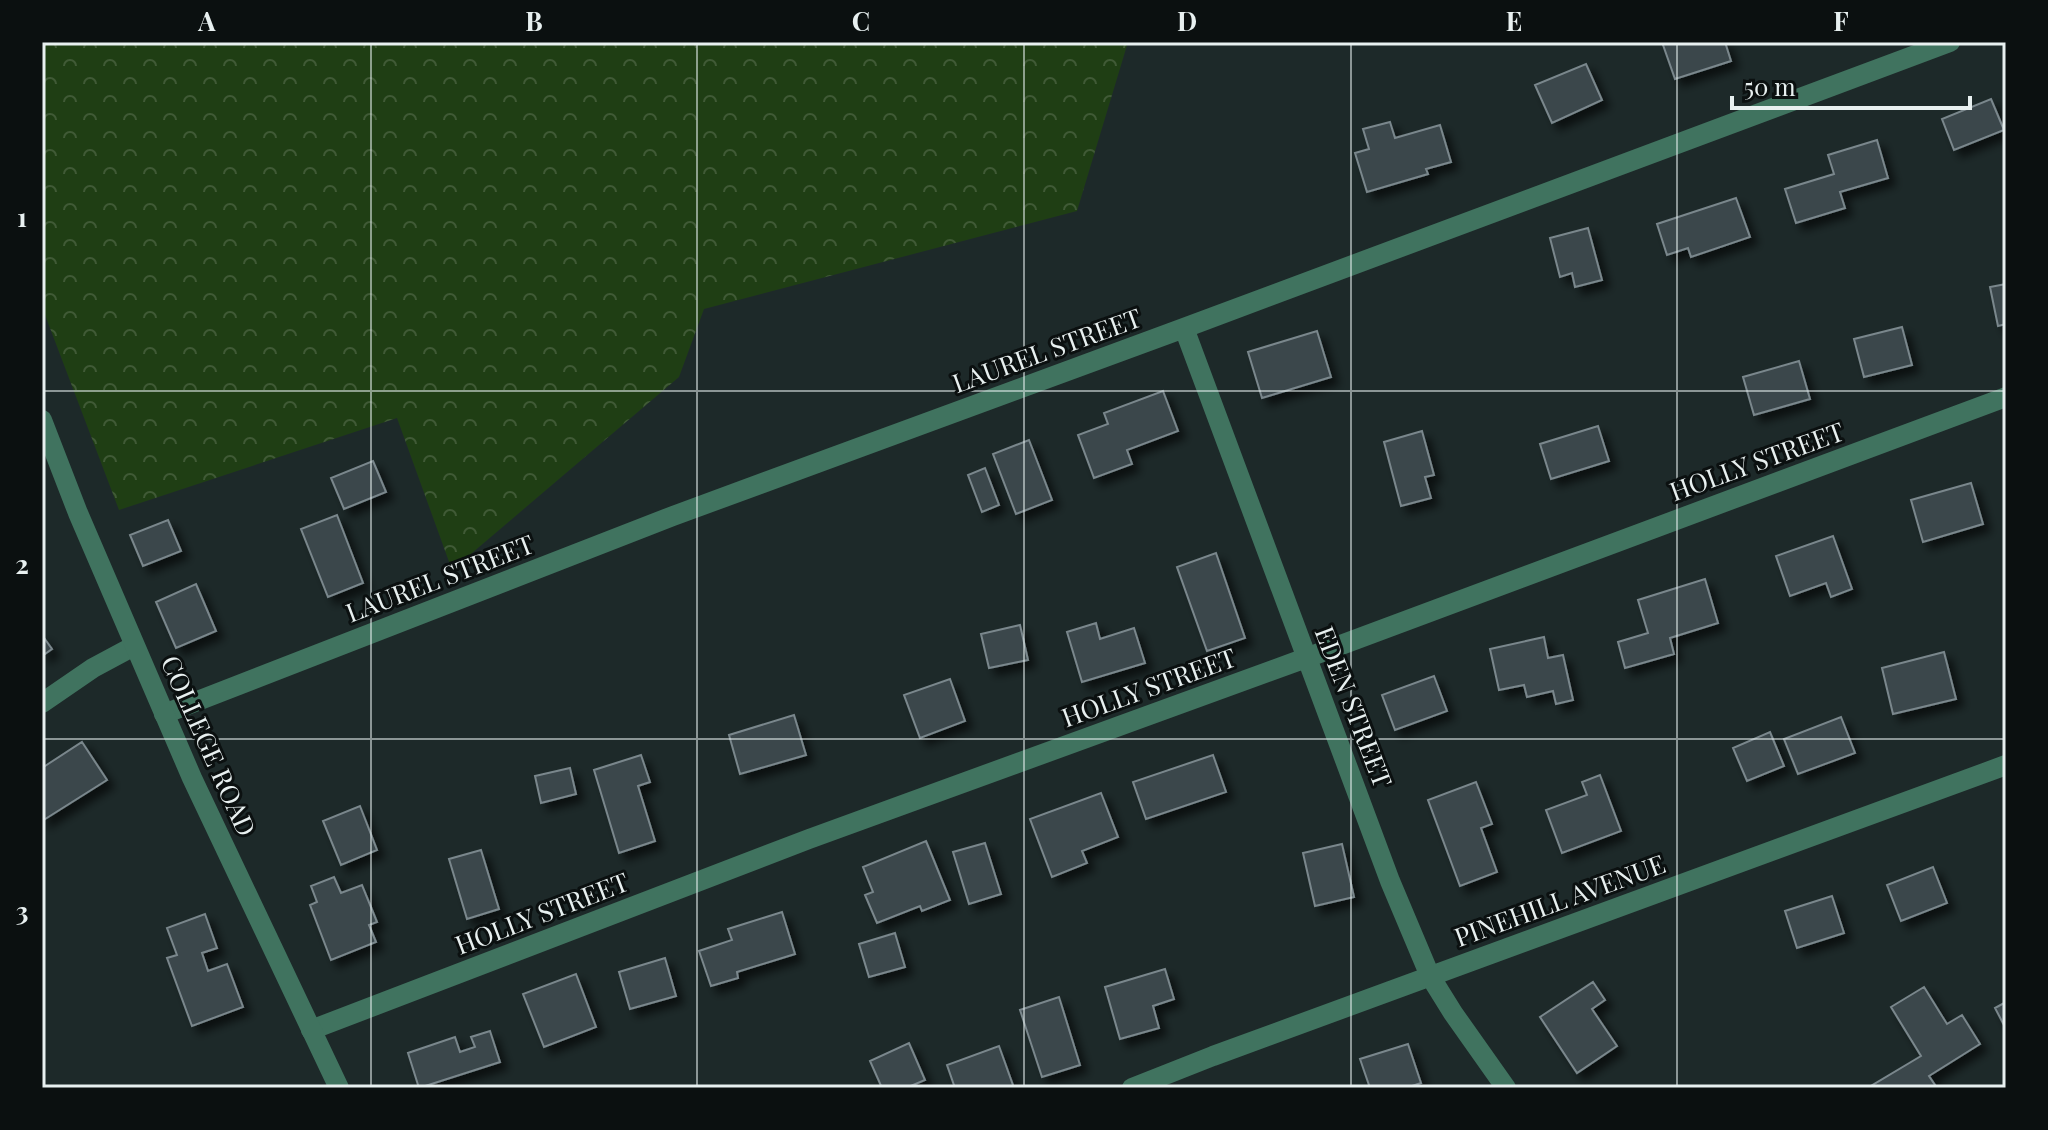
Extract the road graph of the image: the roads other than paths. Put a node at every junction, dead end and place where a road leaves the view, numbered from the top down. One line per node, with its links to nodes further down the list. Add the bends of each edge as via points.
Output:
1 (1950, 42): 2 (street, LAUREL STREET)
2 (1184, 328): 6 (street, EDEN STREET); 8 (street, LAUREL STREET, via 673,516)
3 (2006, 397): 6 (street, HOLLY STREET)
4 (42, 420): 5 (street, COLLEGE ROAD)
5 (134, 646): 7 (street); 8 (street, COLLEGE ROAD)
6 (1306, 658): 10 (street, EDEN STREET); 11 (street, HOLLY STREET, via 809,839)
7 (42, 703)
8 (164, 714): 11 (street, COLLEGE ROAD)
9 (2006, 765): 10 (street, PINEHILL AVENUE)
10 (1430, 976): 13 (street, PINEHILL AVENUE); 14 (street, EDEN STREET)
11 (311, 1030): 12 (street, COLLEGE ROAD)
12 (339, 1088)
13 (1132, 1088)
14 (1506, 1088)

